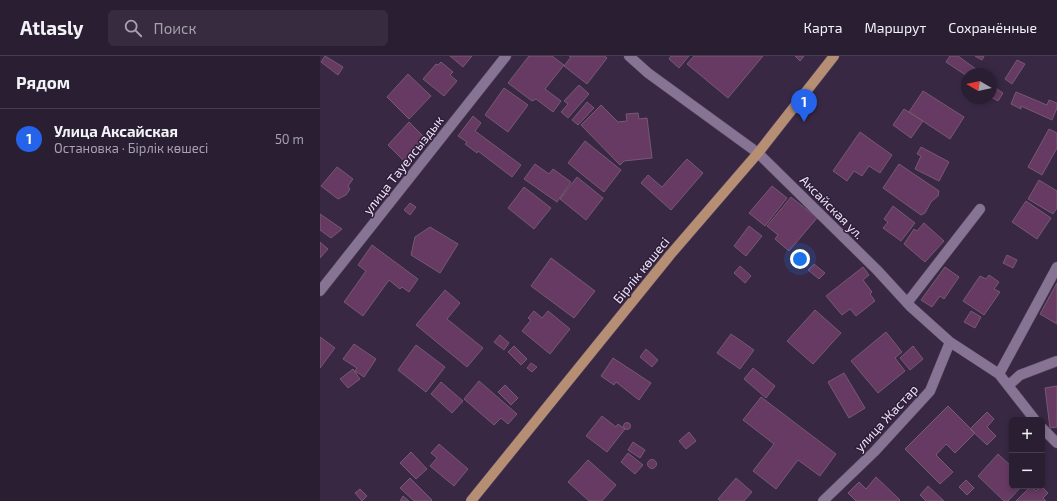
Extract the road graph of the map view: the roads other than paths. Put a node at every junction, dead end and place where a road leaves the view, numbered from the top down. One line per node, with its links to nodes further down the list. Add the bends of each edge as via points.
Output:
1 (506, 56): 7 (street, улица Тауелсыздык)
2 (630, 56): 4 (street, Аксайская ул., via 648,73)
3 (834, 56): 4 (main road, Бірлік көшесі)
4 (758, 153): 8 (street, Аксайская ул.); 16 (main road, Бірлік көшесі, via 670,255)
5 (980, 209): 8 (street)
6 (1057, 267): 11 (street)
7 (320, 291)
8 (907, 303): 9 (street, Аксайская ул.)
9 (950, 342): 11 (street, Аксайская ул.); 17 (street, улица Жастар, via 930,391 874,452)
10 (1057, 361): 12 (street, via 1020,375)
11 (999, 374): 12 (street, Аксайская ул.)
12 (1008, 385): 13 (street, Аксайская ул.)
13 (1033, 417)
14 (1045, 431): 15 (street)
15 (1057, 444)
16 (470, 501)
17 (823, 501)

